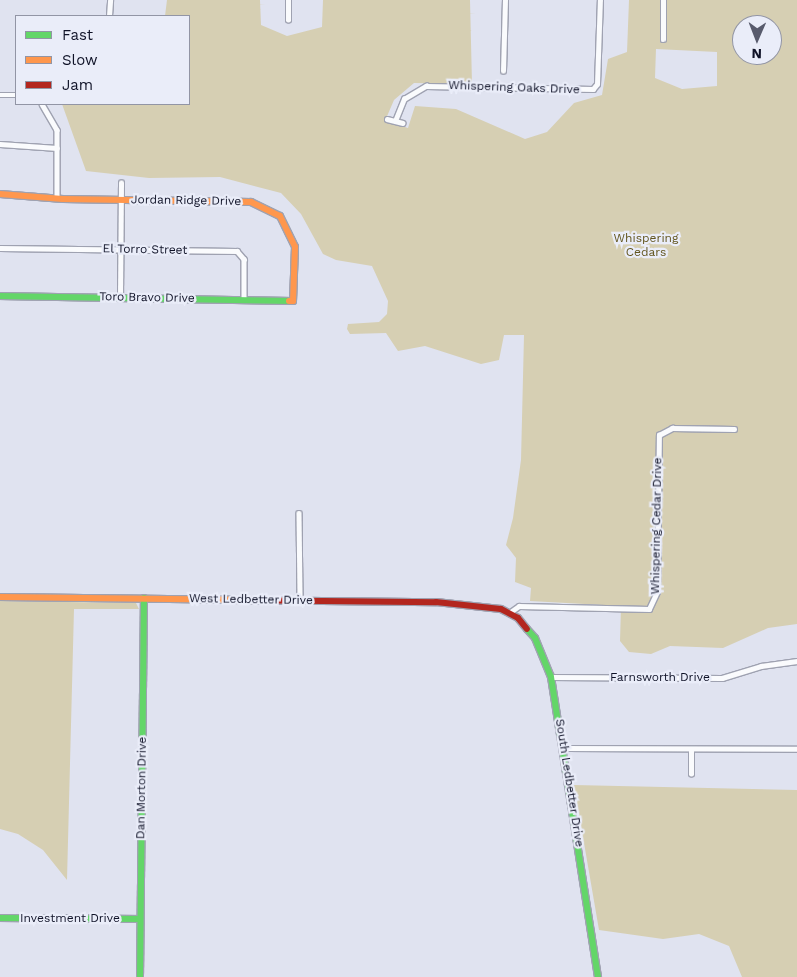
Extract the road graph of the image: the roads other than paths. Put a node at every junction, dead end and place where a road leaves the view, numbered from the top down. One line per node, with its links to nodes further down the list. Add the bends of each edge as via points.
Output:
1 (110, 0): 6 (street)
2 (288, 0): 7 (street)
3 (505, 0): 9 (street)
4 (600, 0): 14 (street, Whispering Oaks Drive, via 597,84 593,89 426,86 404,99)
5 (663, 0): 8 (street)
6 (110, 15)
7 (288, 20)
8 (663, 39)
9 (504, 71)
10 (0, 95): 11 (street)
11 (15, 95)
12 (43, 105): 17 (street, via 57,130)
13 (387, 119): 14 (street)
14 (394, 121): 15 (street)
15 (403, 123)
16 (0, 144): 17 (street)
17 (57, 148): 20 (street)
18 (120, 183): 21 (street)
19 (0, 194): 20 (street, Jordan Ridge Drive)
20 (57, 198): 21 (street, Jordan Ridge Drive)
21 (120, 200): 23 (street); 27 (street, Jordan Ridge Drive, via 251,202 280,216 294,247)
22 (0, 248): 23 (street, El Torro Street)
23 (120, 250): 25 (street); 26 (street, El Torro Street, via 237,251 244,259)
24 (0, 296): 25 (street, Toro Bravo Drive)
25 (120, 298): 26 (street, Toro Bravo Drive)
26 (244, 300): 27 (street, Toro Bravo Drive)
27 (293, 301)
28 (734, 429): 34 (street, Whispering Cedar Drive, via 672,428 660,435 657,592 650,609 518,606)
29 (299, 512): 32 (street)
30 (0, 597): 31 (street, West Ledbetter Drive)
31 (144, 598): 32 (street, West Ledbetter Drive); 42 (street, Dan Morton Drive)
32 (300, 600): 33 (street, West Ledbetter Drive, via 436,602)
33 (501, 609): 34 (street, South Ledbetter Drive)
34 (509, 613): 36 (street, South Ledbetter Drive, via 530,630)
35 (797, 661): 36 (street, Farnsworth Drive, via 761,666 722,678 692,680)
36 (551, 677): 37 (street, South Ledbetter Drive)
37 (564, 748): 39 (street); 44 (street, South Ledbetter Drive)
38 (797, 749): 39 (street)
39 (691, 751): 40 (street)
40 (690, 774)
41 (0, 918): 42 (street, Investment Drive)
42 (140, 919): 43 (street, Dan Morton Drive)
43 (140, 977)
44 (598, 977)

